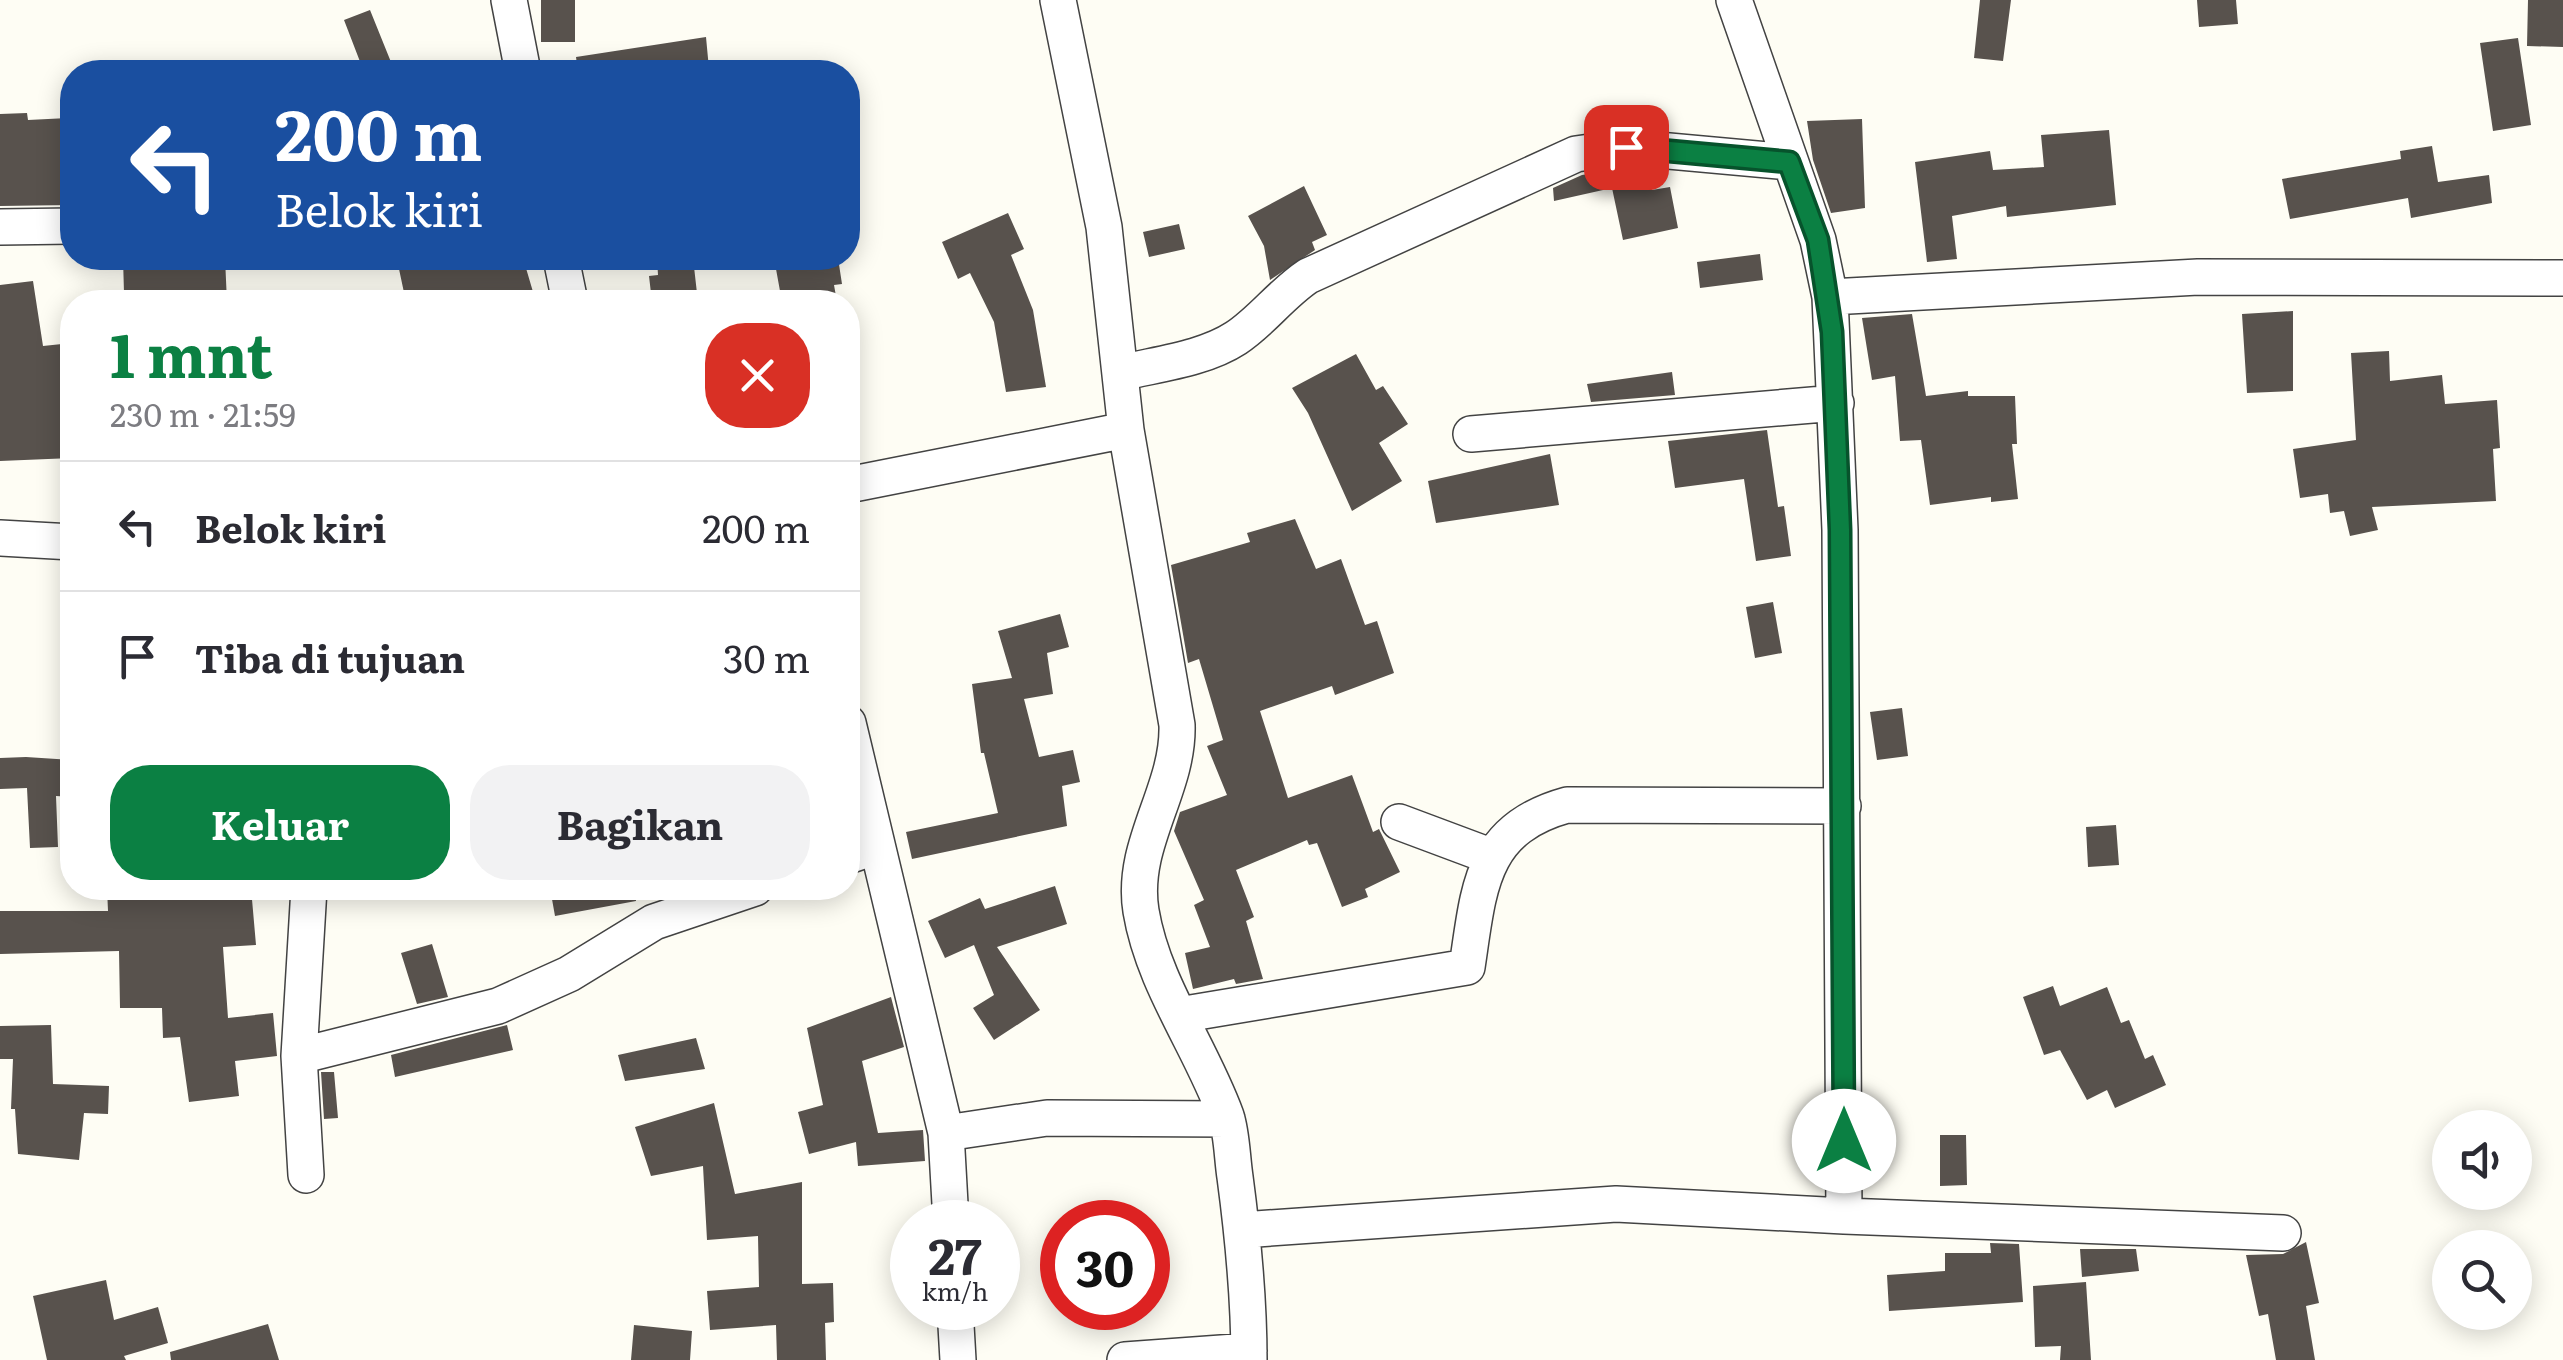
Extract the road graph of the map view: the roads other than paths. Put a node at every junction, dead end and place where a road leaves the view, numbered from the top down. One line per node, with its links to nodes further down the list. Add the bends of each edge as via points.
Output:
1 (509, 0): 4 (street)
2 (1058, 0): 10 (street, via 1104,227)
3 (1734, 0): 5 (street)
4 (521, 60)
5 (1789, 162): 9 (street, via 1818,240); 10 (street, via 1626,147 1576,154 1308,276 1236,338)
6 (60, 226): 7 (street)
7 (0, 227)
8 (2563, 278): 9 (street, via 2198,277)
9 (1830, 297): 11 (street)
10 (1121, 373): 12 (street)
11 (1836, 403): 13 (street); 17 (street)
12 (1126, 430): 14 (street); 23 (street, via 1178,742 1138,884 1155,962)
13 (1471, 434)
14 (860, 484)
15 (0, 538): 16 (street)
16 (60, 541)
17 (1843, 806): 20 (street, via 1567,805 1515,827); 29 (street)
18 (1399, 822): 20 (street)
19 (862, 851): 26 (street)
20 (1490, 856): 23 (street, via 1466,984)
21 (308, 900): 24 (street)
22 (719, 900): 24 (street, via 654,922 569,974 498,1006)
23 (1179, 1015): 25 (street)
24 (298, 1056): 27 (street)
25 (1227, 1119): 26 (street, via 1047,1118); 30 (street)
26 (946, 1132): 28 (street)
27 (306, 1176)
28 (950, 1200)
29 (1844, 1216): 30 (street, via 1616,1204); 31 (street)
30 (1242, 1230): 33 (street)
31 (2283, 1233)
32 (957, 1330): 34 (street)
33 (1249, 1355): 35 (street)
34 (958, 1360)
35 (1125, 1360)

